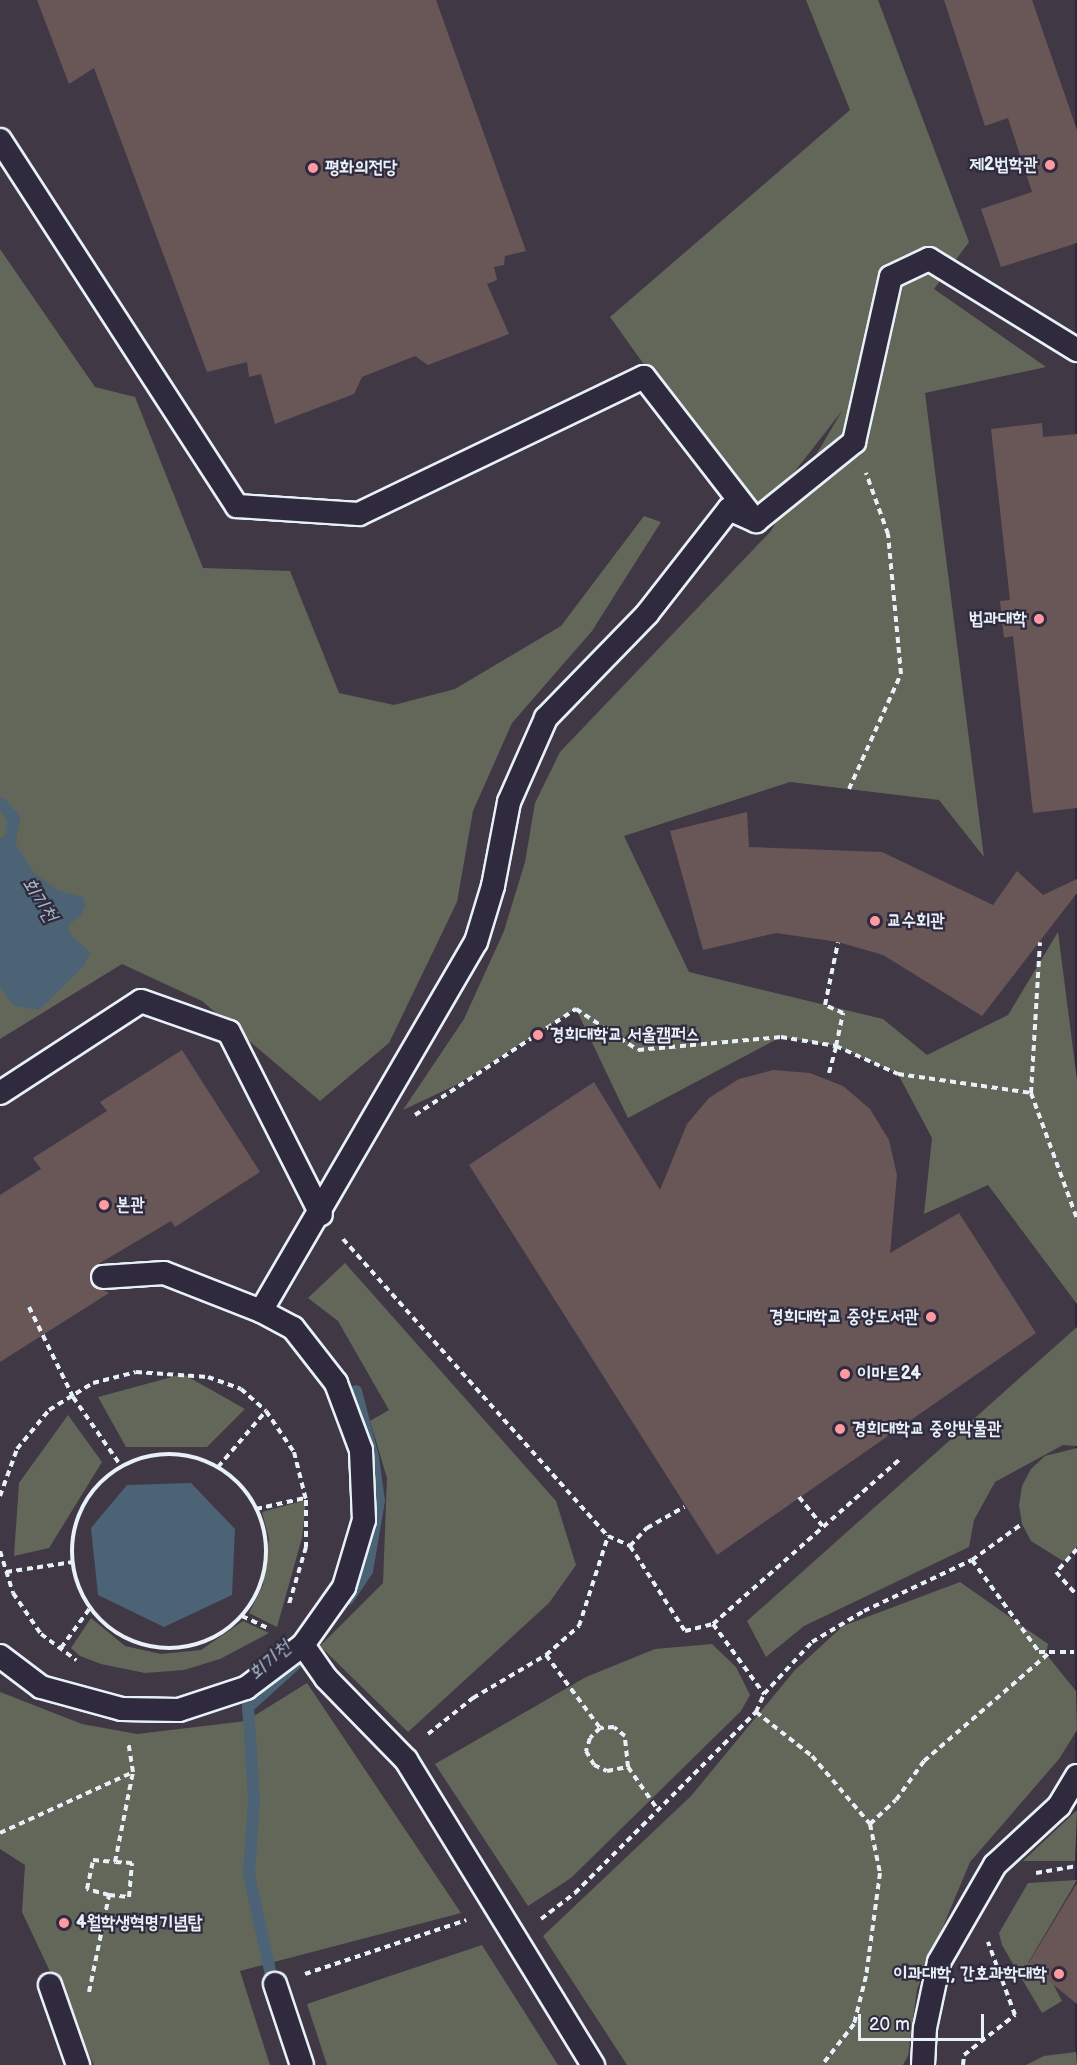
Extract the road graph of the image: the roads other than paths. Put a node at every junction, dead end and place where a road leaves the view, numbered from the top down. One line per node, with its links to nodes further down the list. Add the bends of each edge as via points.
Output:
1 (0, 140): 3 (lane, via 237,506 359,514 644,377)
2 (1077, 350): 3 (lane, via 929,259 891,277 854,442)
3 (756, 521): 5 (lane, via 729,509 647,614 546,718 509,802 493,886 476,942)
4 (0, 1093): 5 (lane, via 141,1001 229,1032)
5 (321, 1214): 7 (lane)
6 (103, 1277): 7 (lane, via 164,1273)
7 (261, 1311): 8 (lane, via 292,1328 336,1383 362,1450 364,1520 344,1587)
8 (304, 1647): 9 (lane, via 246,1688 179,1710 122,1709 41,1687); 15 (lane, via 326,1678 406,1760)
9 (0, 1656)
10 (1077, 1776): 16 (lane, via 1059,1806 995,1865 939,1962 925,2028)
11 (274, 1984): 14 (lane)
12 (50, 1985): 13 (lane)
13 (78, 2065)
14 (302, 2065)
15 (593, 2065)
16 (923, 2065)

